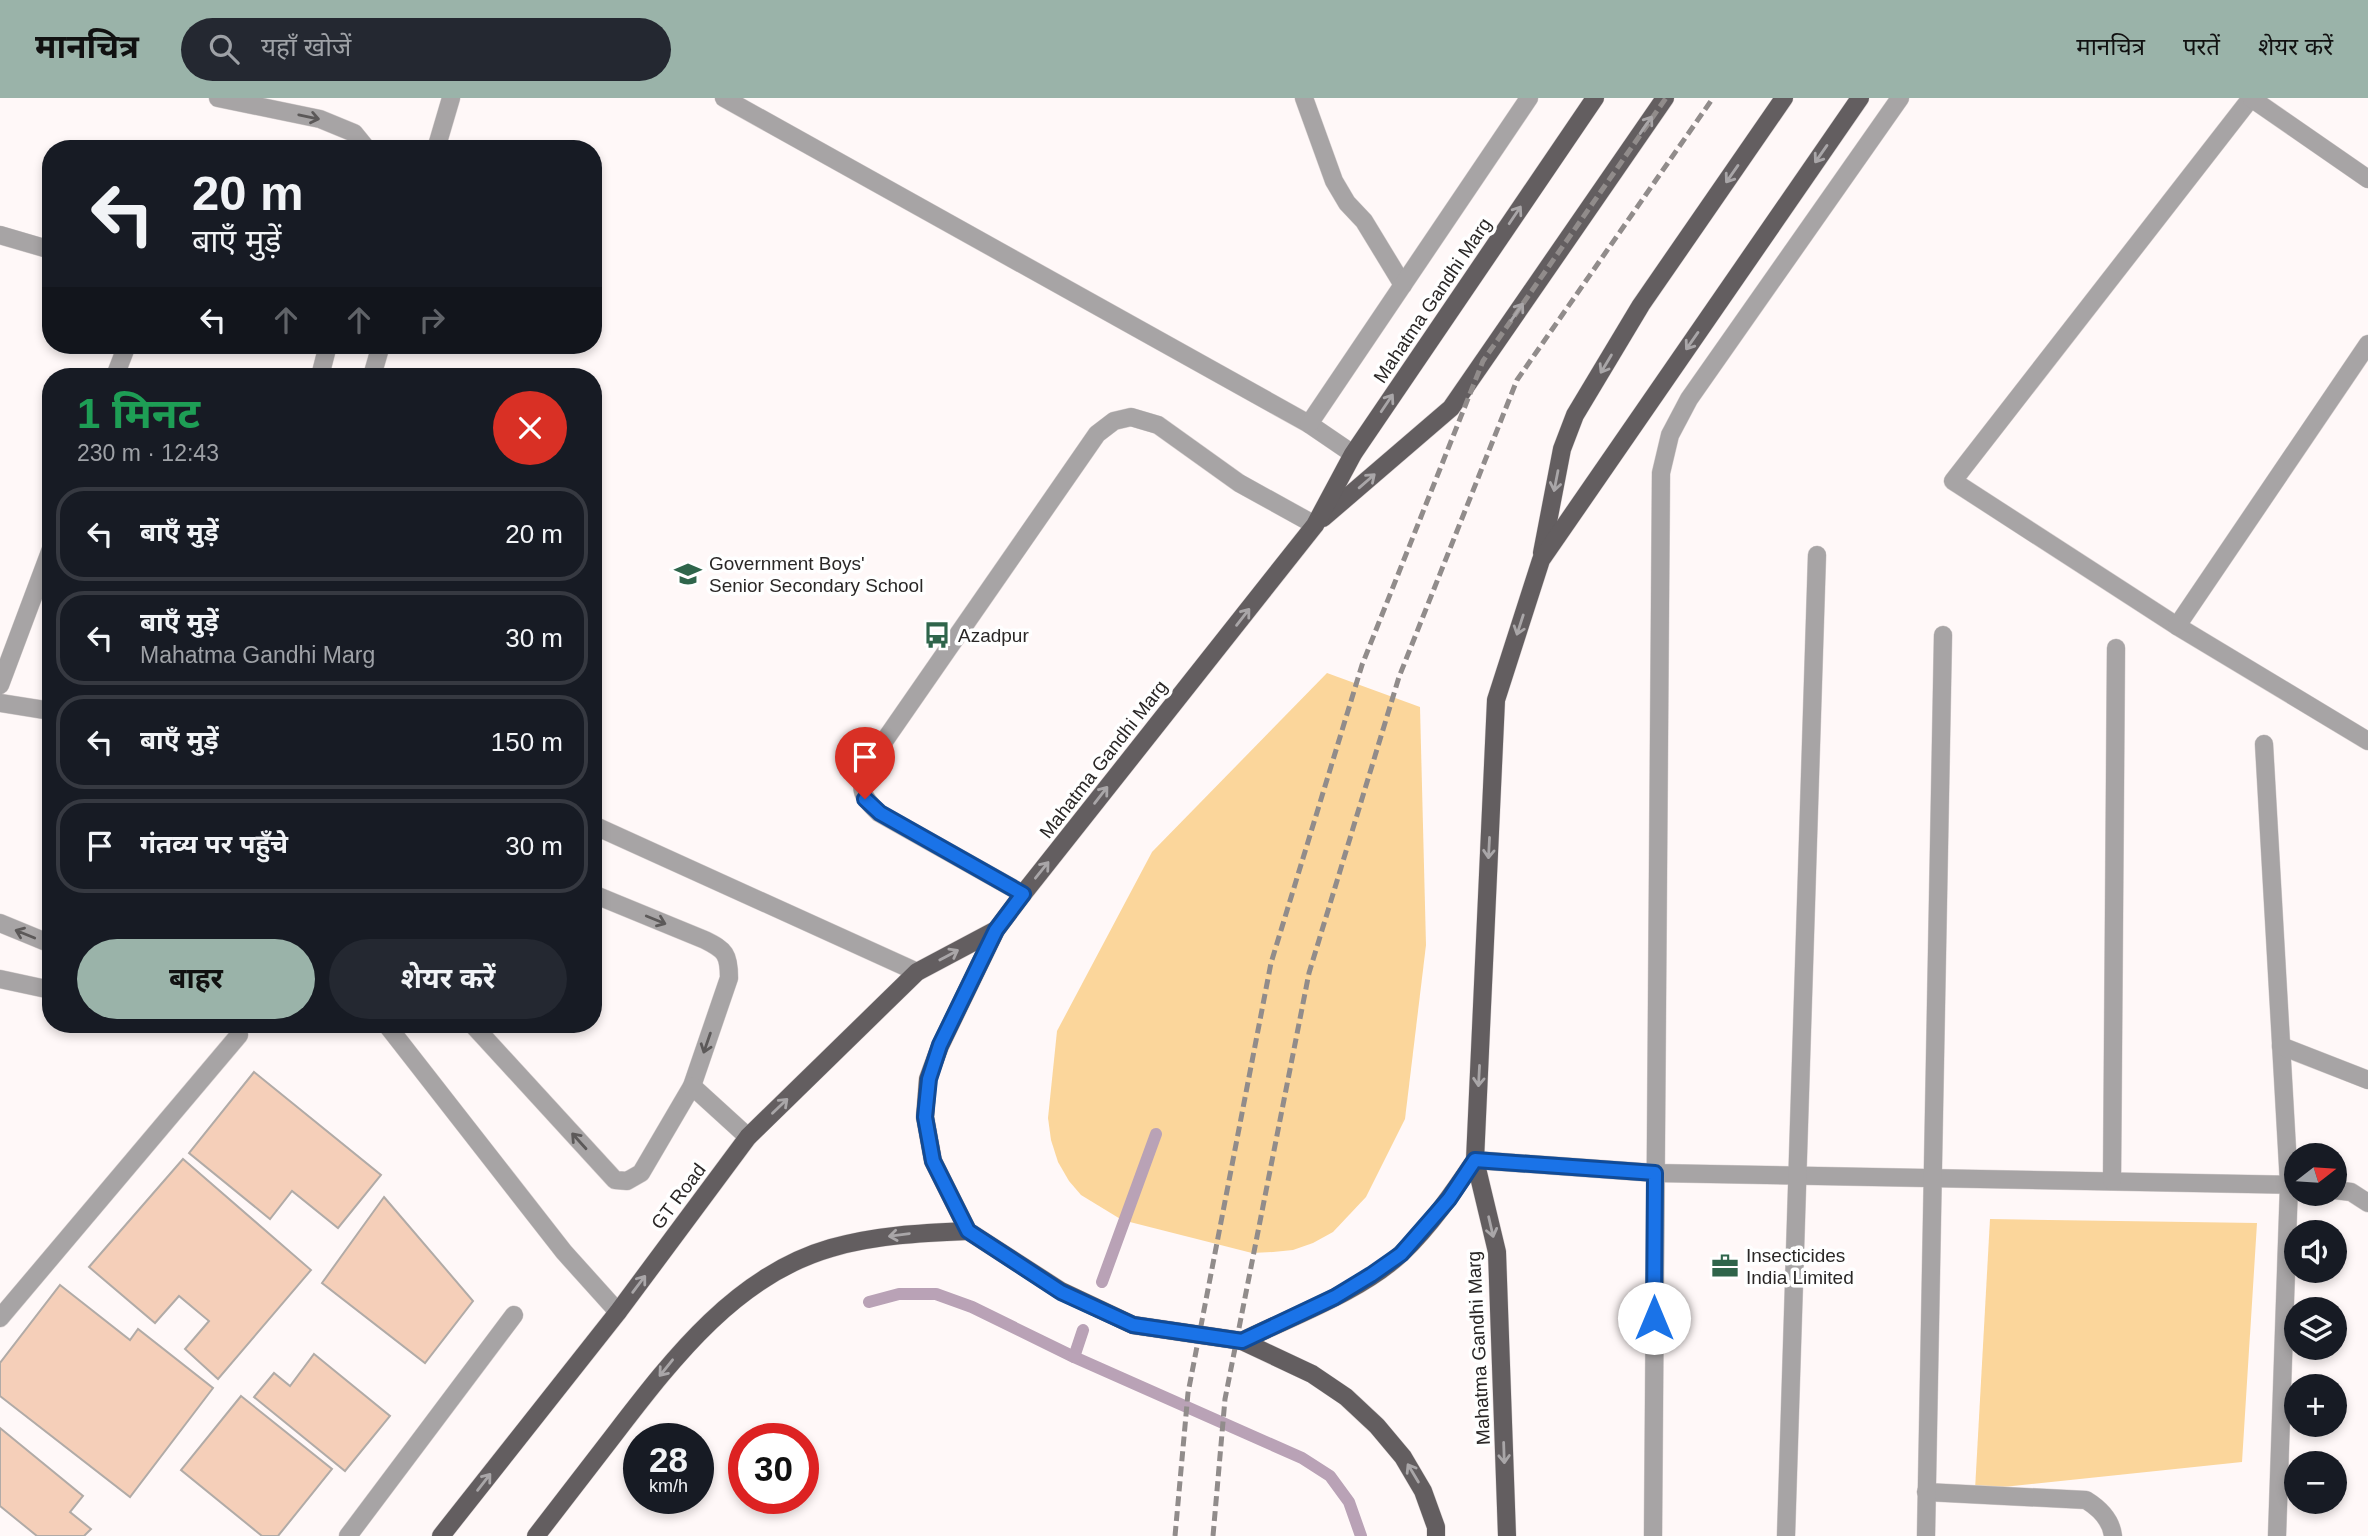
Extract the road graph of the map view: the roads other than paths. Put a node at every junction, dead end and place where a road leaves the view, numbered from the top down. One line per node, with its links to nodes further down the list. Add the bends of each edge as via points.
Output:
1 (218, 98): 12 (street, one-way to 12, via 320,119 354,133)
2 (451, 98): 13 (street)
3 (724, 98): 19 (street)
4 (1304, 98): 17 (street, via 1334,181)
5 (1528, 98): 17 (street)
6 (1595, 98): 20 (main road, Mahatma Gandhi Marg, one-way to 6)
7 (1665, 98): 21 (main road, one-way to 7, via 1451,408)
8 (1784, 98): 23 (main road, one-way to 23, via 1641,305 1575,415 1562,449)
9 (1860, 98): 23 (main road, Mahatma Gandhi Marg, one-way to 23)
10 (1900, 98): 51 (street, via 1689,399 1670,435 1661,473)
11 (2251, 98): 14 (street); 25 (street, via 1952,481)
12 (360, 140)
13 (439, 140)
14 (2368, 179)
15 (0, 235): 16 (street)
16 (42, 247)
17 (1404, 285): 19 (street)
18 (2368, 344): 25 (street)
19 (1309, 424): 20 (street)
20 (1353, 454): 21 (main road, Mahatma Gandhi Marg)
21 (1315, 525): 34 (main road, Mahatma Gandhi Marg, one-way to 21); 34 (street, via 1239,483 1158,425 1131,417 1114,421 1097,435 869,763 861,781 865,799 880,813)
22 (1817, 555): 52 (street)
23 (1541, 560): 50 (main road, Mahatma Gandhi Marg, one-way to 50, via 1496,700)
24 (42, 573): 28 (street)
25 (2177, 626): 31 (street)
26 (1942, 635): 53 (street)
27 (2116, 648): 54 (street)
28 (0, 685)
29 (0, 703): 30 (street)
30 (42, 710)
31 (2368, 741)
32 (2264, 744): 45 (street)
33 (602, 829): 39 (street)
34 (1023, 894): 37 (main road, Mahatma Gandhi Marg)
35 (602, 898): 47 (street, one-way to 47, via 723,949 729,978)
36 (0, 923): 38 (street, one-way to 36)
37 (996, 930): 39 (main road, GT Road, one-way to 37); 59 (main road, Mahatma Gandhi Marg, via 940,1045 927,1092 925,1117 933,1161)
38 (42, 940)
39 (918, 972): 48 (main road, GT Road, one-way to 39)
40 (0, 979): 41 (street)
41 (42, 988)
42 (393, 1033): 60 (street, via 564,1252)
43 (480, 1033): 47 (street, one-way to 43, via 641,1173 627,1181 615,1180)
44 (239, 1035): 62 (street)
45 (2281, 1046): 46 (street); 49 (street)
46 (2368, 1080)
47 (692, 1086): 48 (street)
48 (748, 1137): 60 (main road, GT Road, one-way to 48)
49 (2289, 1143)
50 (1475, 1160): 51 (street); 63 (main road, via 1449,1199 1401,1254 1335,1297); 69 (main road, Mahatma Gandhi Marg, one-way to 69, via 1497,1252)
51 (1655, 1173): 52 (street); 70 (street)
52 (1797, 1176): 53 (street); 71 (street)
53 (1933, 1177): 54 (street); 64 (street)
54 (2112, 1181): 55 (street)
55 (2284, 1184)
56 (2347, 1192): 57 (street)
57 (2368, 1203)
58 (2292, 1206): 74 (street)
59 (968, 1231): 63 (main road, via 1061,1292 1133,1325); 68 (main road, one-way to 68, via 906,1233 829,1248 760,1282 724,1308 671,1361)
60 (618, 1312): 67 (main road, GT Road, one-way to 60)
61 (514, 1315): 66 (street)
62 (0, 1318)
63 (1242, 1341): 65 (main road, one-way to 63, via 1423,1491 1377,1426 1346,1396 1312,1374)
64 (1926, 1492): 72 (street); 73 (street, via 2086,1500 2101,1510)
65 (1432, 1533)
66 (348, 1536)
67 (441, 1536)
68 (537, 1536)
69 (1507, 1536)
70 (1653, 1536)
71 (1786, 1536)
72 (1926, 1536)
73 (2113, 1536)
74 (2277, 1536)

